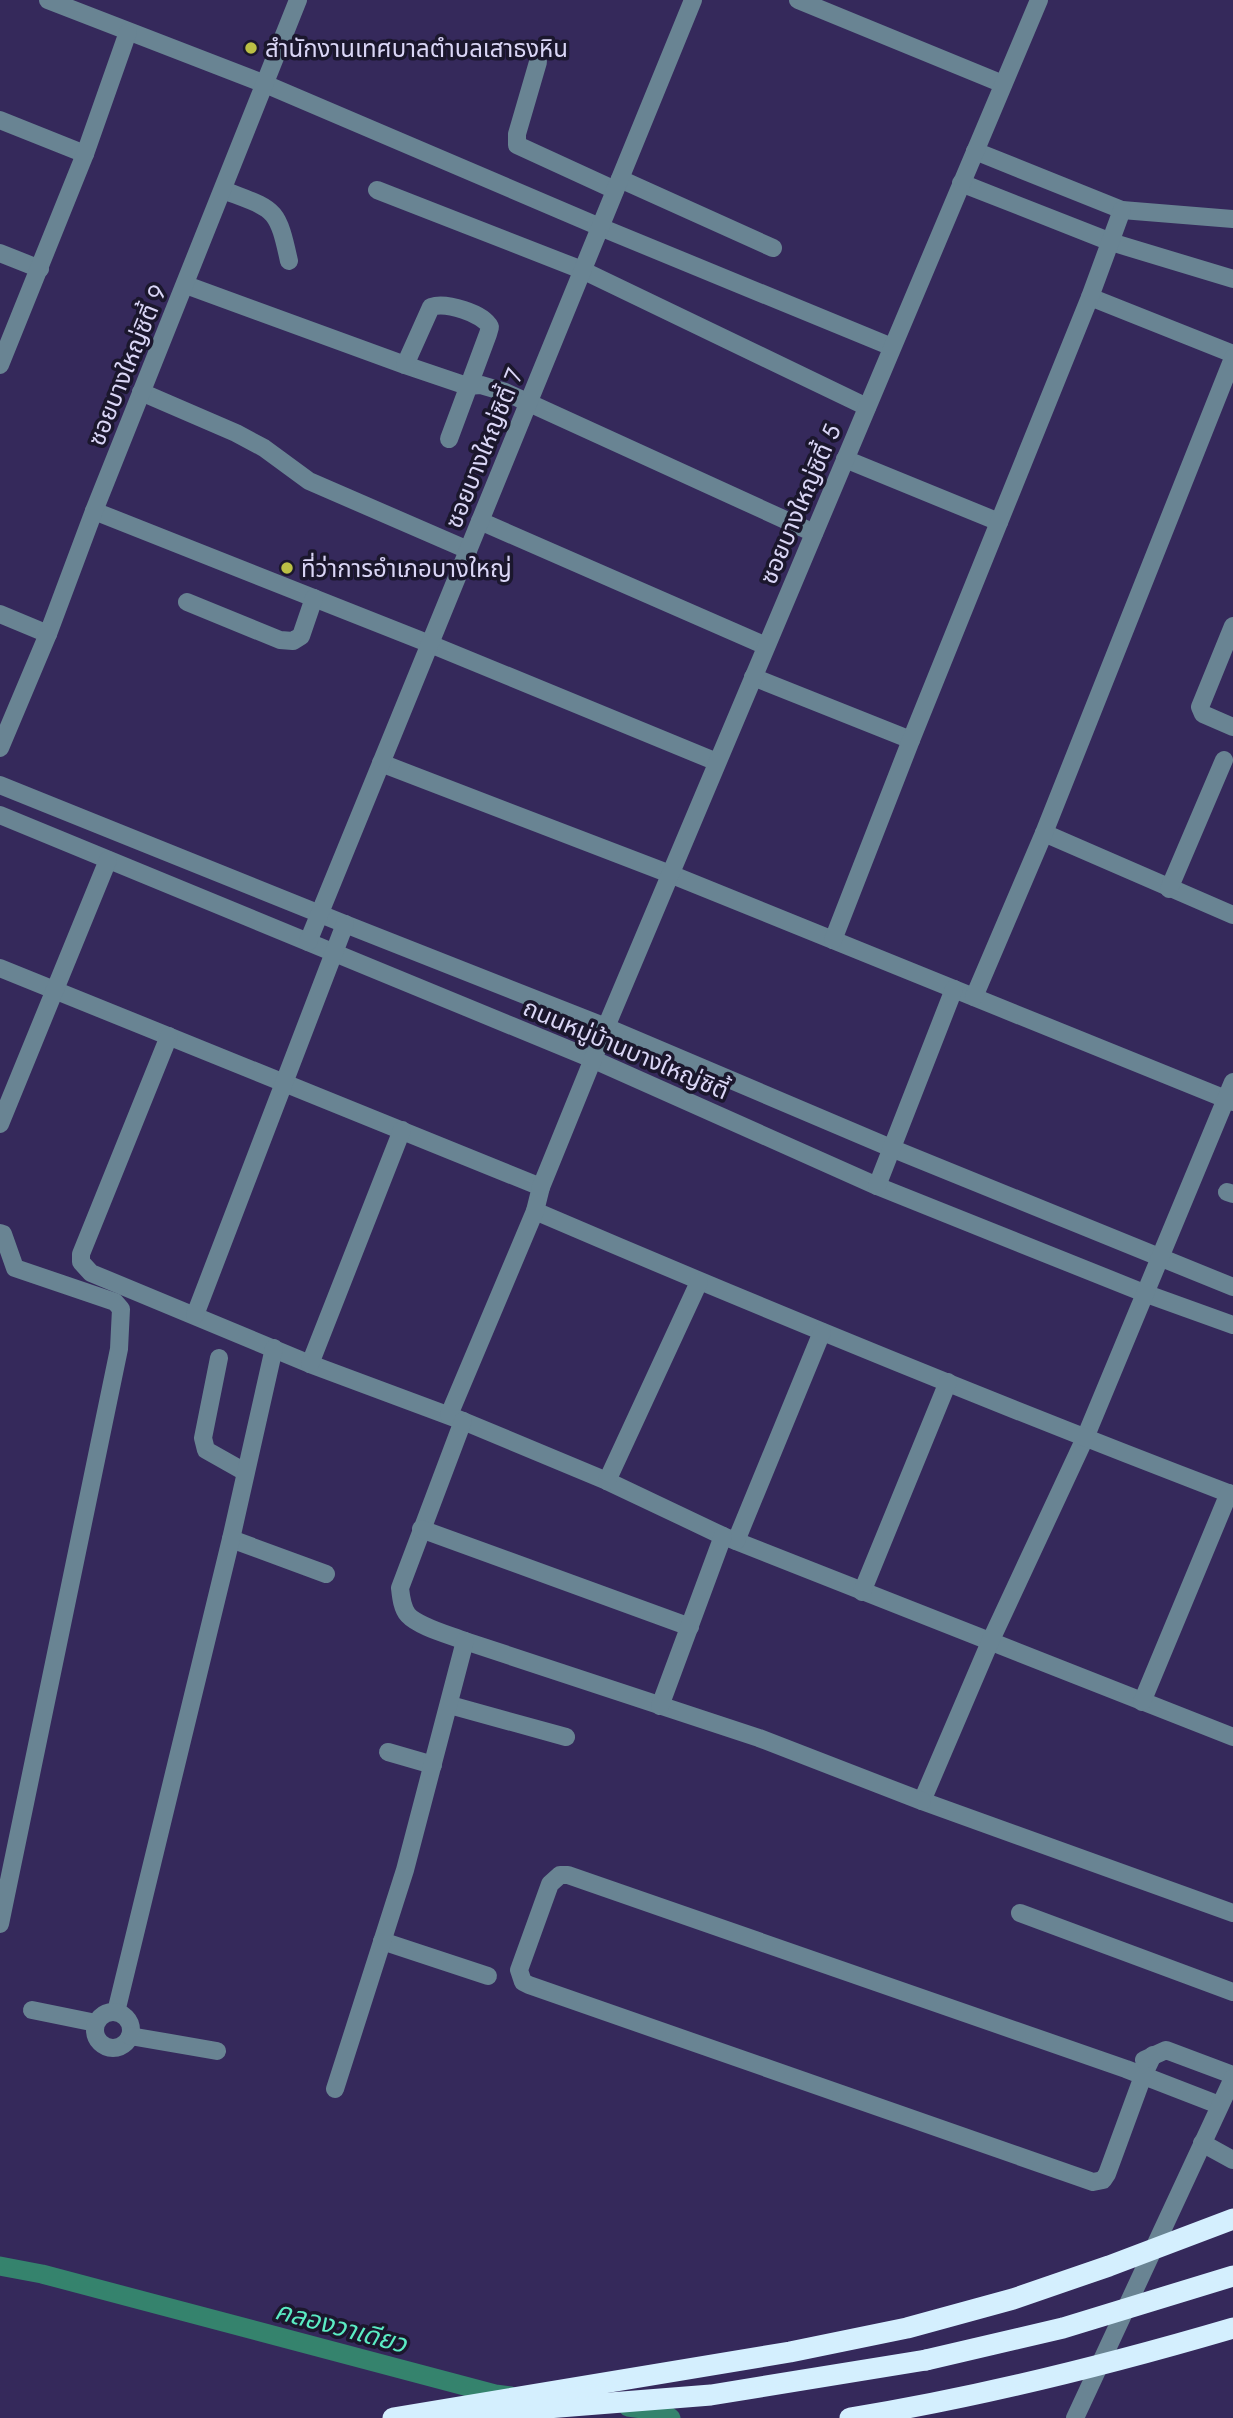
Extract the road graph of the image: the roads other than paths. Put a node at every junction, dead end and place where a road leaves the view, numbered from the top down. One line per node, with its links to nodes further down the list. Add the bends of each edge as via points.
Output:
1 (48, 0): 6 (street)
2 (298, 0): 8 (street, ซอยบางใหญ่ซิตี้ 9)
3 (693, 0): 14 (street, ซอยบางใหญ่ซิตี้ 7)
4 (798, 0): 9 (street)
5 (1039, 0): 9 (street, ซอยบางใหญ่ซิตี้ 5)
6 (128, 32): 8 (street); 12 (street)
7 (538, 62): 14 (street, via 517,145)
8 (265, 84): 15 (street, ซอยบางใหญ่ซิตี้ 9); 19 (street)
9 (1003, 84): 11 (street, ซอยบางใหญ่ซิตี้ 5)
10 (0, 120): 12 (street)
11 (975, 151): 13 (street, ซอยบางใหญ่ซิตี้ 5); 17 (street)
12 (85, 154): 24 (street)
13 (961, 183): 20 (street); 29 (street, ซอยบางใหญ่ซิตี้ 5)
14 (617, 185): 19 (street, ซอยบางใหญ่ซิตี้ 7); 21 (street)
15 (223, 190): 23 (street, via 263,205 276,216); 27 (street, ซอยบางใหญ่ซิตี้ 9)
16 (377, 190): 25 (street)
17 (1122, 210): 18 (street); 20 (street)
18 (1233, 219)
19 (600, 228): 25 (street, ซอยบางใหญ่ซิตี้ 7); 29 (street)
20 (1111, 242): 26 (street); 28 (street)
21 (773, 248)
22 (0, 253): 24 (street)
23 (289, 261)
24 (40, 269): 31 (street)
25 (582, 270): 35 (street, ซอยบางใหญ่ซิตี้ 7); 36 (street)
26 (1233, 279)
27 (186, 285): 32 (street); 34 (street, ซอยบางใหญ่ซิตี้ 9)
28 (1090, 297): 30 (street); 41 (street)
29 (892, 347): 36 (street, ซอยบางใหญ่ซิตี้ 5)
30 (1233, 356): 60 (street)
31 (0, 365)
32 (405, 365): 33 (street); 33 (street, via 431,307 453,306 487,321 490,327)
33 (467, 386): 35 (street, via 493,387); 37 (street)
34 (141, 392): 39 (street, ซอยบางใหญ่ซิตี้ 9); 43 (street, via 236,433 309,481)
35 (528, 403): 40 (street, ซอยบางใหญ่ซิตี้ 7); 42 (street)
36 (867, 407): 38 (street, ซอยบางใหญ่ซิตี้ 5)
37 (449, 439)
38 (845, 460): 41 (street); 42 (street, ซอยบางใหญ่ซิตี้ 5)
39 (94, 511): 44 (street); 48 (street, ซอยบางใหญ่ซิตี้ 9)
40 (480, 521): 43 (street, ซอยบางใหญ่ซิตี้ 7); 50 (street)
41 (999, 522): 53 (street)
42 (814, 533): 50 (street, ซอยบางใหญ่ซิตี้ 5)
43 (468, 550): 49 (street, ซอยบางใหญ่ซิตี้ 7)
44 (314, 598): 45 (street, via 301,636 293,641 280,640); 49 (street)
45 (187, 602)
46 (0, 614): 48 (street)
47 (1233, 626): 52 (street, via 1200,707 1203,714)
48 (48, 634): 54 (street, ซอยบางใหญ่ซิตี้ 9)
49 (430, 643): 56 (street); 57 (street, ซอยบางใหญ่ซิตี้ 7)
50 (766, 646): 51 (street, ซอยบางใหญ่ซิตี้ 5)
51 (753, 677): 53 (street); 56 (street, ซอยบางใหญ่ซิตี้ 5)
52 (1233, 727)
53 (911, 740): 67 (street)
54 (0, 748)
55 (1224, 761): 63 (street)
56 (717, 762): 62 (street, ซอยบางใหญ่ซิตี้ 5)
57 (381, 763): 62 (street); 64 (street, ซอยบางใหญ่ซิตี้ 7)
58 (0, 785): 64 (street, ถนนหมู่บ้านบางใหญ่ซิตี้)
59 (0, 815): 61 (street, ถนนหมู่บ้านบางใหญ่ซิตี้)
60 (1044, 833): 63 (street); 73 (street)
61 (108, 860): 68 (street, ถนนหมู่บ้านบางใหญ่ซิตี้); 72 (street)
62 (670, 874): 67 (street); 74 (street, ซอยบางใหญ่ซิตี้ 5)
63 (1169, 889): 65 (street)
64 (320, 914): 66 (street, ถนนหมู่บ้านบางใหญ่ซิตี้); 68 (street, ซอยบางใหญ่ซิตี้ 7)
65 (1233, 915)
66 (345, 925): 69 (street); 74 (street, ถนนหมู่บ้านบางใหญ่ซิตี้)
67 (833, 940): 71 (street)
68 (308, 942): 69 (street, ถนนหมู่บ้านบางใหญ่ซิตี้)
69 (333, 953): 76 (street, ถนนหมู่บ้านบางใหญ่ซิตี้); 78 (street)
70 (0, 968): 72 (street)
71 (954, 989): 73 (street); 82 (street)
72 (55, 991): 75 (street); 80 (street)
73 (974, 997): 79 (street)
74 (606, 1027): 76 (street, ซอยบางใหญ่ซิตี้ 5); 82 (street, ถนนหมู่บ้านบางใหญ่ซิตี้)
75 (169, 1036): 78 (street); 91 (street, via 92,1224 81,1262 91,1273)
76 (592, 1059): 83 (street, ถนนหมู่บ้านบางใหญ่ซิตี้); 84 (street, ซอยบางใหญ่ซิตี้ 5)
77 (1233, 1082): 79 (street)
78 (283, 1084): 81 (street); 91 (street)
79 (1230, 1101): 87 (street)
80 (0, 1124)
81 (402, 1130): 84 (street); 96 (street)
82 (891, 1148): 83 (street); 87 (street, ถนนหมู่บ้านบางใหญ่ซิตี้)
83 (877, 1186): 90 (street, ถนนหมู่บ้านบางใหญ่ซิตี้)
84 (541, 1187): 85 (street, ซอยบางใหญ่ซิตี้ 5)
85 (535, 1212): 88 (street); 98 (street, ซอยบางใหญ่ซิตี้ 5)
86 (0, 1233): 121 (street, via 15,1268 115,1302 122,1317)
87 (1158, 1258): 89 (street, ถนนหมู่บ้านบางใหญ่ซิตี้); 90 (street)
88 (699, 1282): 93 (street); 101 (street)
89 (1233, 1287)
90 (1144, 1293): 92 (street, ถนนหมู่บ้านบางใหญ่ซิตี้); 99 (street)
91 (195, 1315): 94 (street)
92 (1233, 1325)
93 (822, 1332): 97 (street); 104 (street)
94 (274, 1348): 96 (street); 100 (street)
95 (219, 1358): 100 (street, via 203,1438 206,1450)
96 (310, 1364): 98 (street)
97 (948, 1382): 99 (street); 107 (street)
98 (456, 1418): 101 (street); 103 (street, ซอยบางใหญ่ซิตี้ 5)
99 (1084, 1438): 102 (street); 110 (street)
100 (245, 1472): 105 (street)
101 (607, 1481): 104 (street)
102 (1231, 1494): 111 (street)
103 (421, 1529): 108 (street); 109 (street, ซอยบางใหญ่ซิตี้ 5, via 400,1588 402,1603 407,1615 418,1622)
104 (730, 1538): 107 (street); 108 (street)
105 (231, 1539): 106 (street); 126 (street)
106 (326, 1574)
107 (862, 1592): 110 (street)
108 (690, 1627): 113 (street)
109 (465, 1641): 112 (street); 113 (street, ซอยบางใหญ่ซิตี้ 5)
110 (990, 1643): 111 (street); 118 (street)
111 (1142, 1702): 115 (street)
112 (450, 1705): 114 (street); 117 (street)
113 (660, 1706): 118 (street, ซอยบางใหญ่ซิตี้ 5, via 760,1738)
114 (566, 1737)
115 (1233, 1737)
116 (388, 1752): 117 (street)
117 (433, 1765): 122 (street)
118 (922, 1801): 120 (street, ซอยบางใหญ่ซิตี้ 5)
119 (1020, 1913): 124 (street)
120 (1233, 1913)
121 (0, 1924)
122 (382, 1941): 123 (street); 134 (street)
123 (488, 1976)
124 (1233, 1992)
125 (32, 2010): 127 (street)
126 (116, 2012): 127 (street, via 104,2014); 128 (street, via 128,2021)
127 (96, 2023): 128 (street, via 96,2038 106,2047 121,2046)
128 (130, 2036): 129 (street)
129 (217, 2051)
130 (1153, 2055): 131 (street); 132 (street); 133 (street, via 1175,2052)
131 (1126, 2069): 132 (street); 132 (street, via 568,1875 560,1875 550,1884 519,1970 529,1985 1093,2182 1107,2174)
132 (1143, 2076): 135 (street)
133 (1233, 2077): 135 (street)
134 (335, 2089)
135 (1219, 2105): 136 (street)
136 (1202, 2143): 137 (street); 144 (street)
137 (1233, 2160)
138 (1233, 2219): 141 (highway, bridge, via 1035,2291 907,2328)
139 (1233, 2276): 142 (highway, bridge, via 1038,2334 855,2373 711,2395)
140 (1233, 2328): 143 (highway, bridge, via 1038,2381)
141 (393, 2418)
142 (415, 2418)
143 (850, 2418)
144 (1075, 2418)

